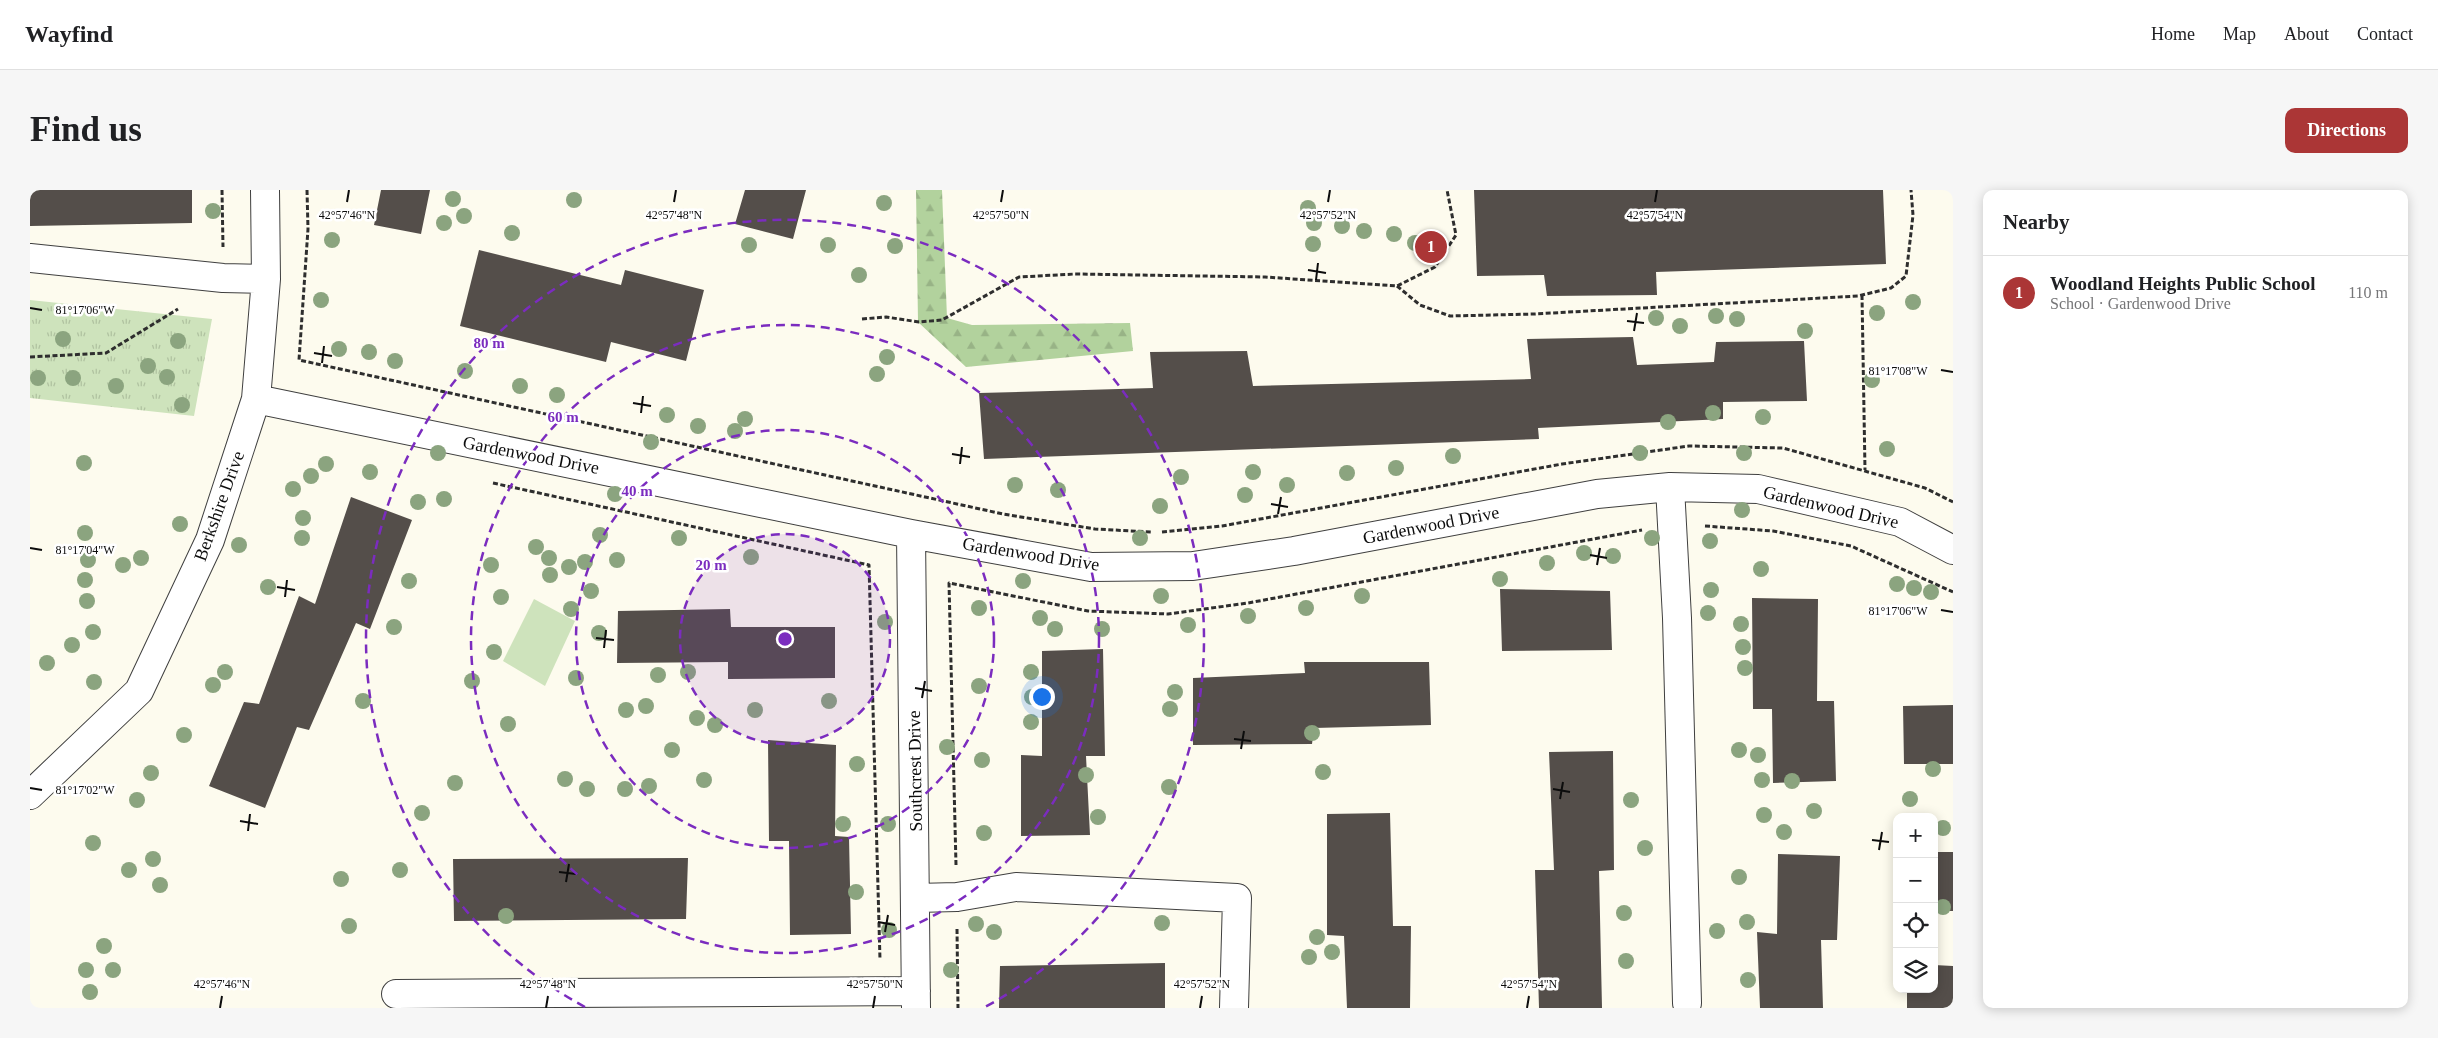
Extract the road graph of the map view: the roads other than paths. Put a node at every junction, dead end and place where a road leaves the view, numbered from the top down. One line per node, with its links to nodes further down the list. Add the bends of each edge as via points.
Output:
1 (265, 190): 3 (street, Berkshire Drive)
2 (30, 258): 3 (street)
3 (266, 280): 4 (street, Berkshire Drive)
4 (256, 399): 6 (street, Gardenwood Drive); 8 (street, Berkshire Drive, via 210,540 139,691)
5 (1670, 487): 6 (street, Gardenwood Drive, via 1597,494 1294,551 1194,566 1091,566); 7 (street, Gardenwood Drive, via 1758,489 1900,522); 12 (street, via 1677,618)
6 (912, 534): 9 (street, Southcrest Drive)
7 (1953, 550)
8 (30, 795)
9 (916, 898): 11 (street, Southcrest Drive); 13 (street, via 957,897 1016,887 1237,898)
10 (396, 994): 11 (street, via 881,991)
11 (916, 999)
12 (1687, 1003)
13 (1234, 1008)

